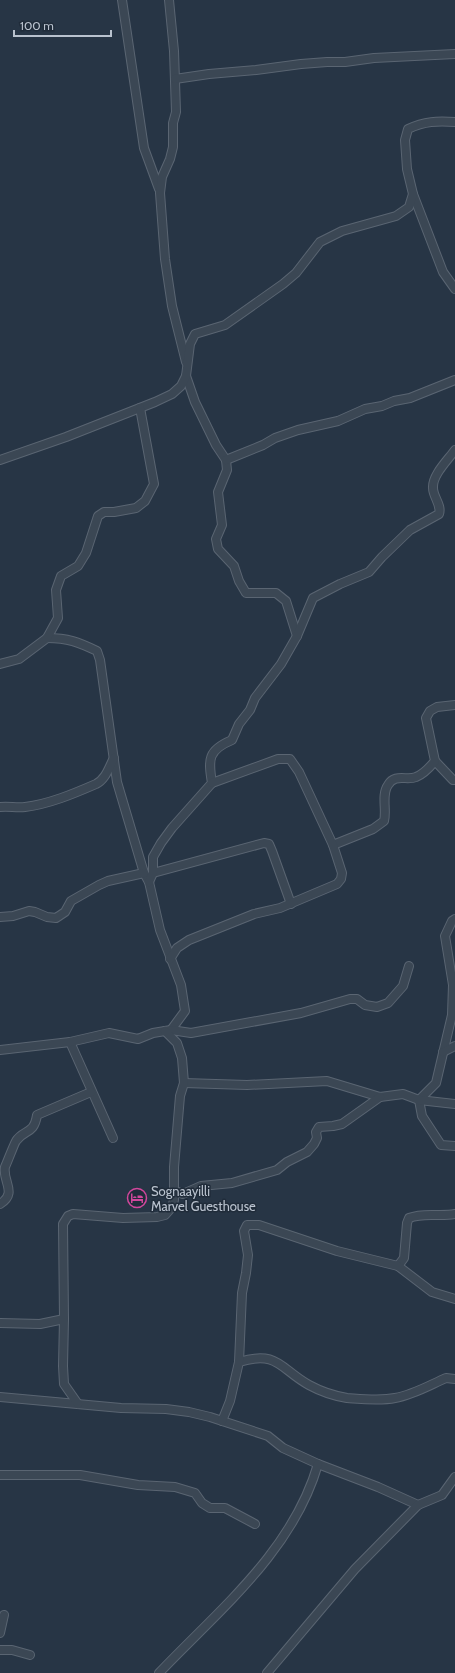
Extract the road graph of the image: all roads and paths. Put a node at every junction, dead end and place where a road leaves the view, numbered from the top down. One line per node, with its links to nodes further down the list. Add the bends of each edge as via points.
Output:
1 (122, 0): 6 (street, via 144,148)
2 (169, 0): 4 (street)
3 (455, 54): 4 (street, via 301,64)
4 (175, 79): 6 (street, via 173,147 162,177)
5 (455, 122): 7 (street, via 421,123 408,129 405,140 407,168)
6 (160, 193): 9 (street, via 165,259 174,313)
7 (413, 194): 8 (street, via 443,272); 9 (street, via 409,207 396,216 342,231 320,242 283,284 225,325 195,334 190,344)
8 (455, 289)
9 (187, 365): 10 (street)
10 (186, 376): 12 (street, via 181,386 172,394); 15 (street, via 195,402)
11 (455, 380): 15 (street, via 410,398 365,409 338,421 280,436)
12 (140, 408): 14 (street); 17 (street, via 154,484 145,501 136,508 104,512 98,516 86,553 78,566 61,576 56,590 58,618)
13 (455, 450): 16 (street, via 435,477 432,487 441,509 439,514 410,530 369,572 313,598)
14 (0, 460)
15 (226, 460): 16 (street, via 227,470 218,492 222,525 216,539 218,549 234,566 246,593 276,593 286,601)
16 (297, 636): 23 (street, via 281,664 255,698 232,740 219,746 212,753)
17 (48, 638): 18 (street, via 19,659); 20 (street, via 65,638 97,652)
18 (0, 664)
19 (455, 705): 21 (street, via 437,707 430,711 426,718)
20 (114, 758): 24 (street, via 101,782 62,798 38,804); 26 (street, via 117,782)
21 (435, 761): 22 (street); 25 (street, via 416,778 398,777 388,784 384,821 373,829)
22 (455, 780)
23 (212, 783): 25 (street, via 278,759 290,760 299,772); 27 (street, via 160,843 153,857)
24 (0, 806)
25 (333, 845): 29 (street, via 341,867 341,879 337,884)
26 (144, 873): 28 (street); 30 (street, via 99,885 71,901 65,912 56,918 29,911)
27 (153, 873): 28 (street); 29 (street, via 264,843 269,844)
28 (150, 882): 32 (street, via 160,930)
29 (291, 904): 32 (street, via 254,914 189,940 177,948)
30 (0, 917)
31 (455, 919): 38 (street, via 445,936 453,985 452,1015)
32 (170, 959): 34 (street, via 181,985 185,1011)
33 (409, 966): 34 (street, via 403,986 388,1002 377,1007 350,999 301,1013 191,1033)
34 (168, 1031): 35 (street, via 138,1039 109,1033); 39 (street, via 177,1043 182,1058)
35 (70, 1042): 37 (street); 40 (street)
36 (455, 1046): 38 (street)
37 (0, 1050)
38 (442, 1052): 42 (street, via 436,1083)
39 (184, 1083): 41 (street, via 246,1085 327,1081); 46 (street, via 180,1096 174,1167)
40 (91, 1092): 44 (street); 47 (street, via 37,1115 31,1130 16,1142 5,1169 10,1190)
41 (380, 1097): 42 (street, via 403,1094); 46 (street, via 342,1124 319,1127 316,1132 317,1138 307,1152 277,1170 232,1183 201,1186 183,1194)
42 (419, 1100): 43 (street); 45 (street, via 422,1116 441,1145)
43 (455, 1104)
44 (113, 1138)
45 (455, 1146)
46 (175, 1191): 51 (street, via 172,1207 165,1215 158,1217 123,1218 73,1214 65,1218)
47 (0, 1204)
48 (455, 1214): 49 (street, via 417,1215 409,1218 404,1258)
49 (398, 1266): 50 (street, via 432,1292); 53 (street, via 337,1251 258,1225 247,1225 244,1231 248,1255 242,1292)
50 (455, 1299)
51 (64, 1319): 52 (street, via 40,1324); 56 (street, via 64,1384)
52 (0, 1323)
53 (239, 1362): 54 (street, via 250,1358 274,1360 309,1385 346,1398 395,1398 446,1378); 57 (street, via 232,1394)
54 (455, 1379)
55 (0, 1396): 56 (street)
56 (78, 1404): 57 (street, via 189,1412)
57 (222, 1421): 58 (street, via 268,1436 283,1448)
58 (318, 1464): 61 (street); 67 (street, via 313,1482 294,1519 265,1562 226,1607)
59 (0, 1475): 62 (street, via 80,1475 138,1485 175,1487 195,1493 202,1503 210,1508 225,1508)
60 (455, 1477): 61 (street, via 442,1495)
61 (418, 1505): 68 (street, via 355,1569)
62 (255, 1524)
63 (4, 1615): 64 (street)
64 (0, 1633)
65 (0, 1650): 66 (street)
66 (30, 1655)
67 (159, 1673)
68 (267, 1673)

